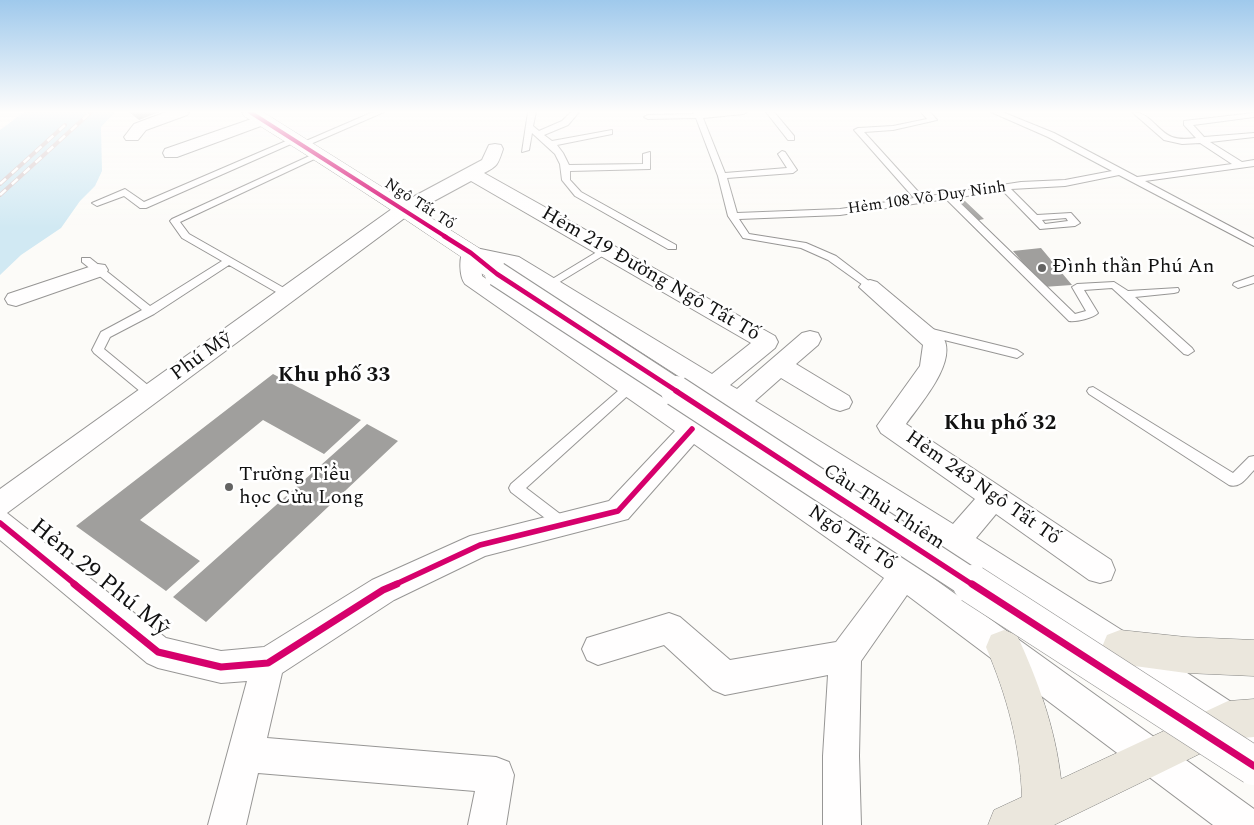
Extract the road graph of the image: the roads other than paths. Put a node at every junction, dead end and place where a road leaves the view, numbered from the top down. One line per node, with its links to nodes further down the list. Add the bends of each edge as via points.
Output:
1 (177, 150): 11 (street)
2 (294, 150): 23 (lane, via 143,206 126,192)
3 (298, 150): 31 (lane, via 175,221 185,236)
4 (313, 150): 24 (street, Ngô Tất Tố)
5 (494, 150): 17 (street, Phú Mỹ, via 490,163)
6 (557, 150): 15 (lane)
7 (712, 150): 18 (lane)
8 (876, 150): 22 (lane)
9 (1079, 150): 16 (lane)
10 (1221, 150): 14 (lane)
11 (171, 153)
12 (647, 154): 15 (lane, via 647,167)
13 (782, 154): 18 (lane, via 793,170)
14 (1249, 165): 19 (lane)
15 (566, 168): 28 (lane, via 566,180 578,194)
16 (1119, 172): 19 (lane); 20 (lane, Hẻm 108 Võ Duy Ninh, via 1065,183)
17 (472, 174): 24 (street, Phú Mỹ); 29 (street, Hẻm 219 Đường Ngô Tất Tố)
18 (722, 176): 25 (lane)
19 (1136, 180): 27 (lane)
20 (1004, 188): 21 (lane, Hẻm 108 Võ Duy Ninh); 26 (lane)
21 (948, 196): 22 (lane, Hẻm 108 Võ Duy Ninh); 40 (lane, via 1073,318 1093,313 1077,287 1114,284)
22 (921, 200): 25 (lane, Hẻm 108 Võ Duy Ninh, via 840,212)
23 (97, 203)
24 (403, 210): 30 (street, Ngô Tất Tố); 39 (street, Phú Mỹ)
25 (733, 216): 37 (lane, via 746,236 803,245 832,258)
26 (1034, 218)
27 (1254, 243)
28 (672, 247)
29 (605, 250): 35 (lane); 48 (street, Hẻm 219 Đường Ngô Tất Tố, via 767,342)
30 (471, 253): 33 (street, Ngô Tất Tố); 35 (street, Ngô Tất Tố, via 512,261); 49 (street, Ngô Tất Tố, via 472,279)
31 (229, 261): 39 (lane); 42 (lane)
32 (92, 265): 41 (street); 42 (lane)
33 (496, 274): 72 (street, Cầu Thủ Thiêm, bridge)
34 (1254, 279): 36 (lane)
35 (549, 284): 48 (street, Ngô Tất Tố)
36 (1238, 285)
37 (870, 286): 43 (street, Hẻm 243 Ngô Tất Tố)
38 (1174, 290): 40 (lane)
39 (287, 294): 51 (street, Phú Mỹ)
40 (1126, 295): 45 (lane)
41 (16, 300)
42 (150, 311): 51 (lane, via 105,335 98,350)
43 (921, 330): 46 (lane); 56 (street, Hẻm 243 Ngô Tất Tố, via 935,343 932,368 890,426)
44 (810, 339): 47 (street)
45 (1188, 351)
46 (1017, 354)
47 (780, 366): 52 (street); 53 (street)
48 (713, 386): 52 (street, Ngô Tất Tố)
49 (630, 387): 54 (street, Ngô Tất Tố); 59 (lane, via 516,488)
50 (1094, 392): 55 (lane, via 1234,481)
51 (151, 394): 57 (street, Phú Mỹ)
52 (738, 402): 60 (street, Ngô Tất Tố)
53 (840, 402)
54 (692, 429): 59 (street, via 618,511); 62 (street, Ngô Tất Tố)
55 (1254, 461)
56 (993, 497): 60 (street); 61 (street, Hẻm 243 Ngô Tất Tố)
57 (0, 504)
58 (0, 523): 68 (street, Hẻm 29 Phú Mỹ, via 158,652 221,667)
59 (563, 524): 68 (street, via 480,545 383,590)
60 (956, 541): 64 (street, Ngô Tất Tố)
61 (1100, 570)
62 (904, 575): 63 (street, Ngô Tất Tố); 66 (street)
63 (1004, 647): 71 (street, Ngô Tất Tố); 73 (main road, via 1020,681 1039,747)
64 (1120, 647): 67 (main road, via 1186,655); 69 (street, Ngô Tất Tố)
65 (598, 648): 66 (street, via 669,628 725,678)
66 (845, 656): 76 (street)
67 (1254, 658)
68 (268, 663): 70 (street)
69 (1245, 725): 71 (main road)
70 (245, 754): 74 (street); 75 (street, via 496,775)
71 (1151, 757): 73 (main road); 77 (street, Ngô Tất Tố)
72 (1254, 766)
73 (1026, 817)
74 (227, 825)
75 (487, 825)
76 (842, 825)
77 (1244, 825)

